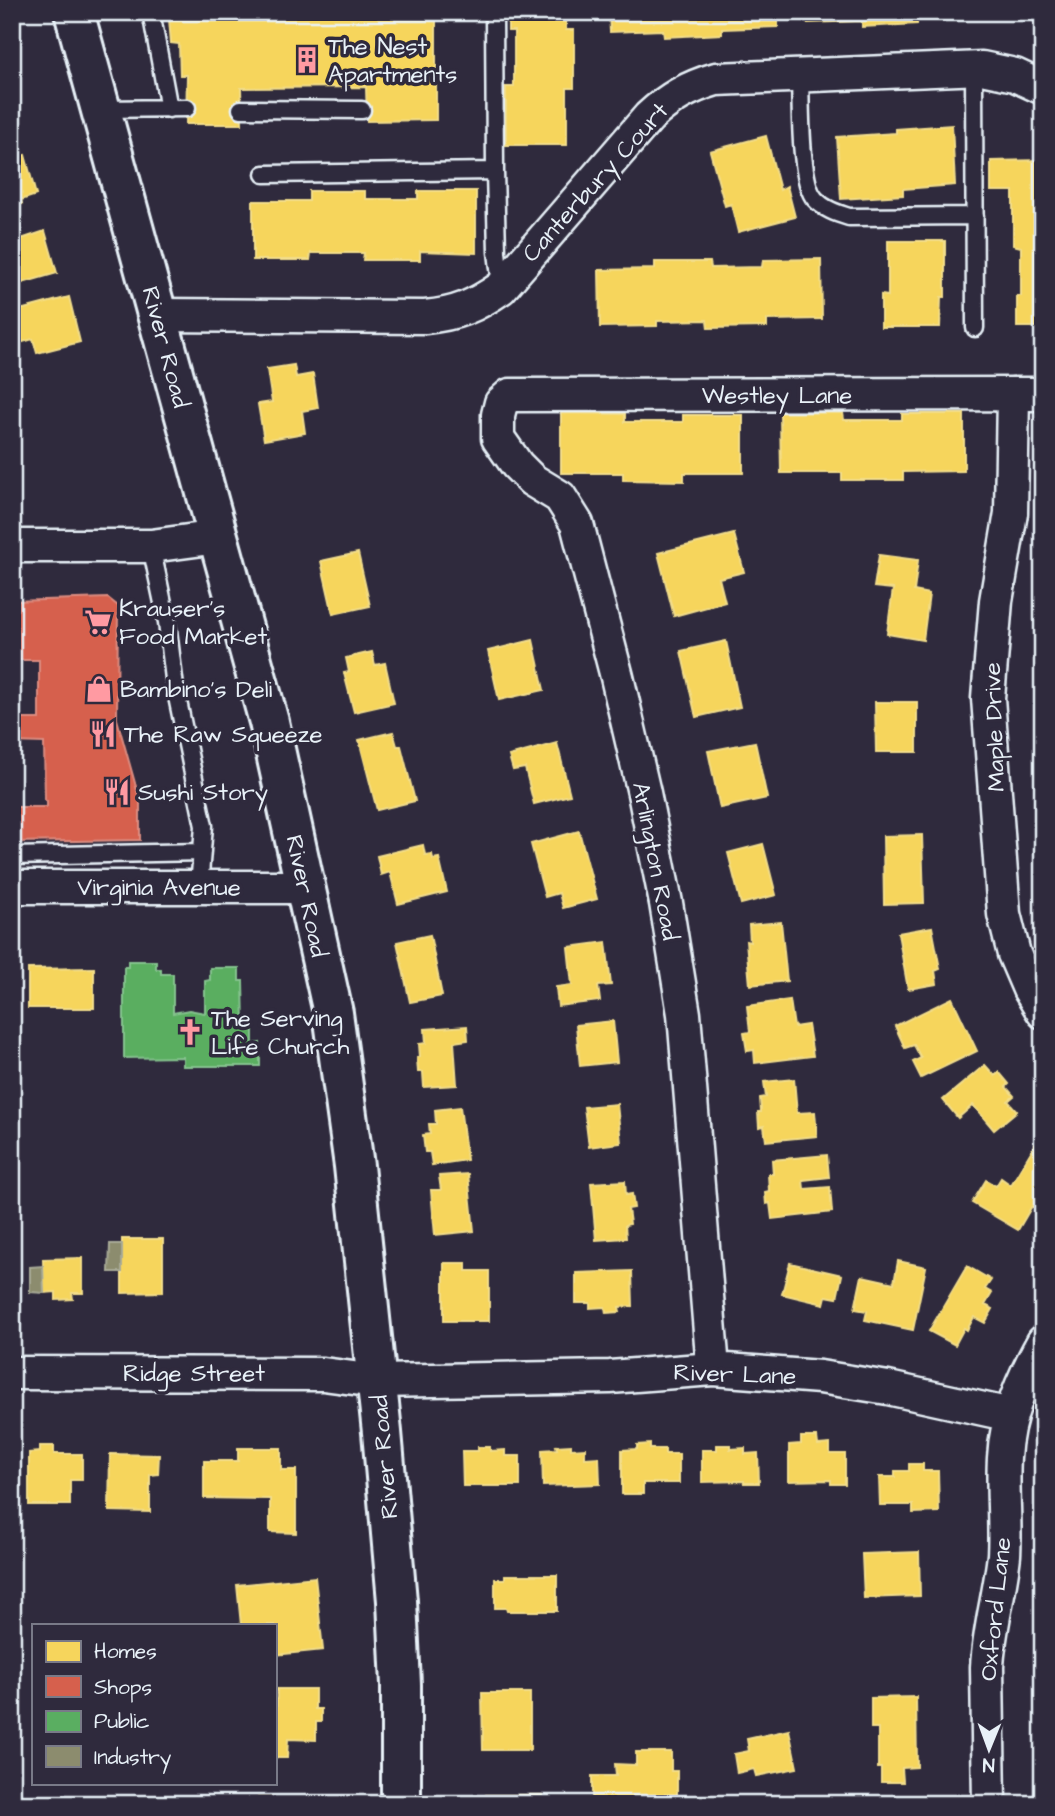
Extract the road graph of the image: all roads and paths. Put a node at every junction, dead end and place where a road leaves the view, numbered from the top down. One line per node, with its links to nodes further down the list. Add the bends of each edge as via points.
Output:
1 (74, 12): 8 (main road, River Road)
2 (151, 12): 9 (lane)
3 (494, 12): 12 (lane)
4 (974, 68): 5 (street, Canterbury Court); 6 (street, Canterbury Court, via 1015,75); 14 (lane)
5 (800, 75): 14 (lane, via 805,176 813,198 832,212 849,217); 15 (street, Canterbury Court, via 716,79 667,100)
6 (1043, 88)
7 (187, 108): 9 (lane)
8 (100, 109): 9 (lane); 16 (main road, River Road)
9 (169, 109)
10 (241, 109): 11 (lane)
11 (362, 110)
12 (495, 172): 13 (lane); 15 (lane)
13 (264, 174)
14 (975, 216): 17 (lane)
15 (501, 288): 16 (street, Canterbury Court, via 450,315 425,317)
16 (157, 315): 20 (main road, River Road)
17 (975, 328)
18 (1028, 394): 19 (street, Westley Lane); 28 (street, Maple Drive, via 996,601 988,698 1004,914 1014,954)
19 (510, 395): 30 (street, Arlington Road, via 501,403 499,438 532,480 560,497 577,524 658,862 684,1014)
20 (218, 537): 22 (street); 27 (main road, River Road, via 269,722)
21 (12, 546): 22 (street)
22 (152, 546): 23 (lane, via 204,826)
23 (202, 852): 24 (lane); 26 (lane)
24 (12, 856)
25 (12, 887): 26 (street, Virginia Avenue)
26 (199, 887): 27 (street, Virginia Avenue)
27 (306, 887): 32 (main road, River Road, via 341,1065)
28 (1043, 1012)
29 (1043, 1342): 33 (street)
30 (713, 1369): 32 (street, River Lane, via 610,1377); 33 (street, River Lane, via 820,1377)
31 (12, 1373): 32 (street, Ridge Street, via 323,1374)
32 (376, 1381): 34 (main road, River Road, via 397,1601)
33 (1011, 1415): 35 (street, Oxford Lane, via 1004,1455 1004,1552 988,1656)
34 (401, 1804)
35 (989, 1804)

